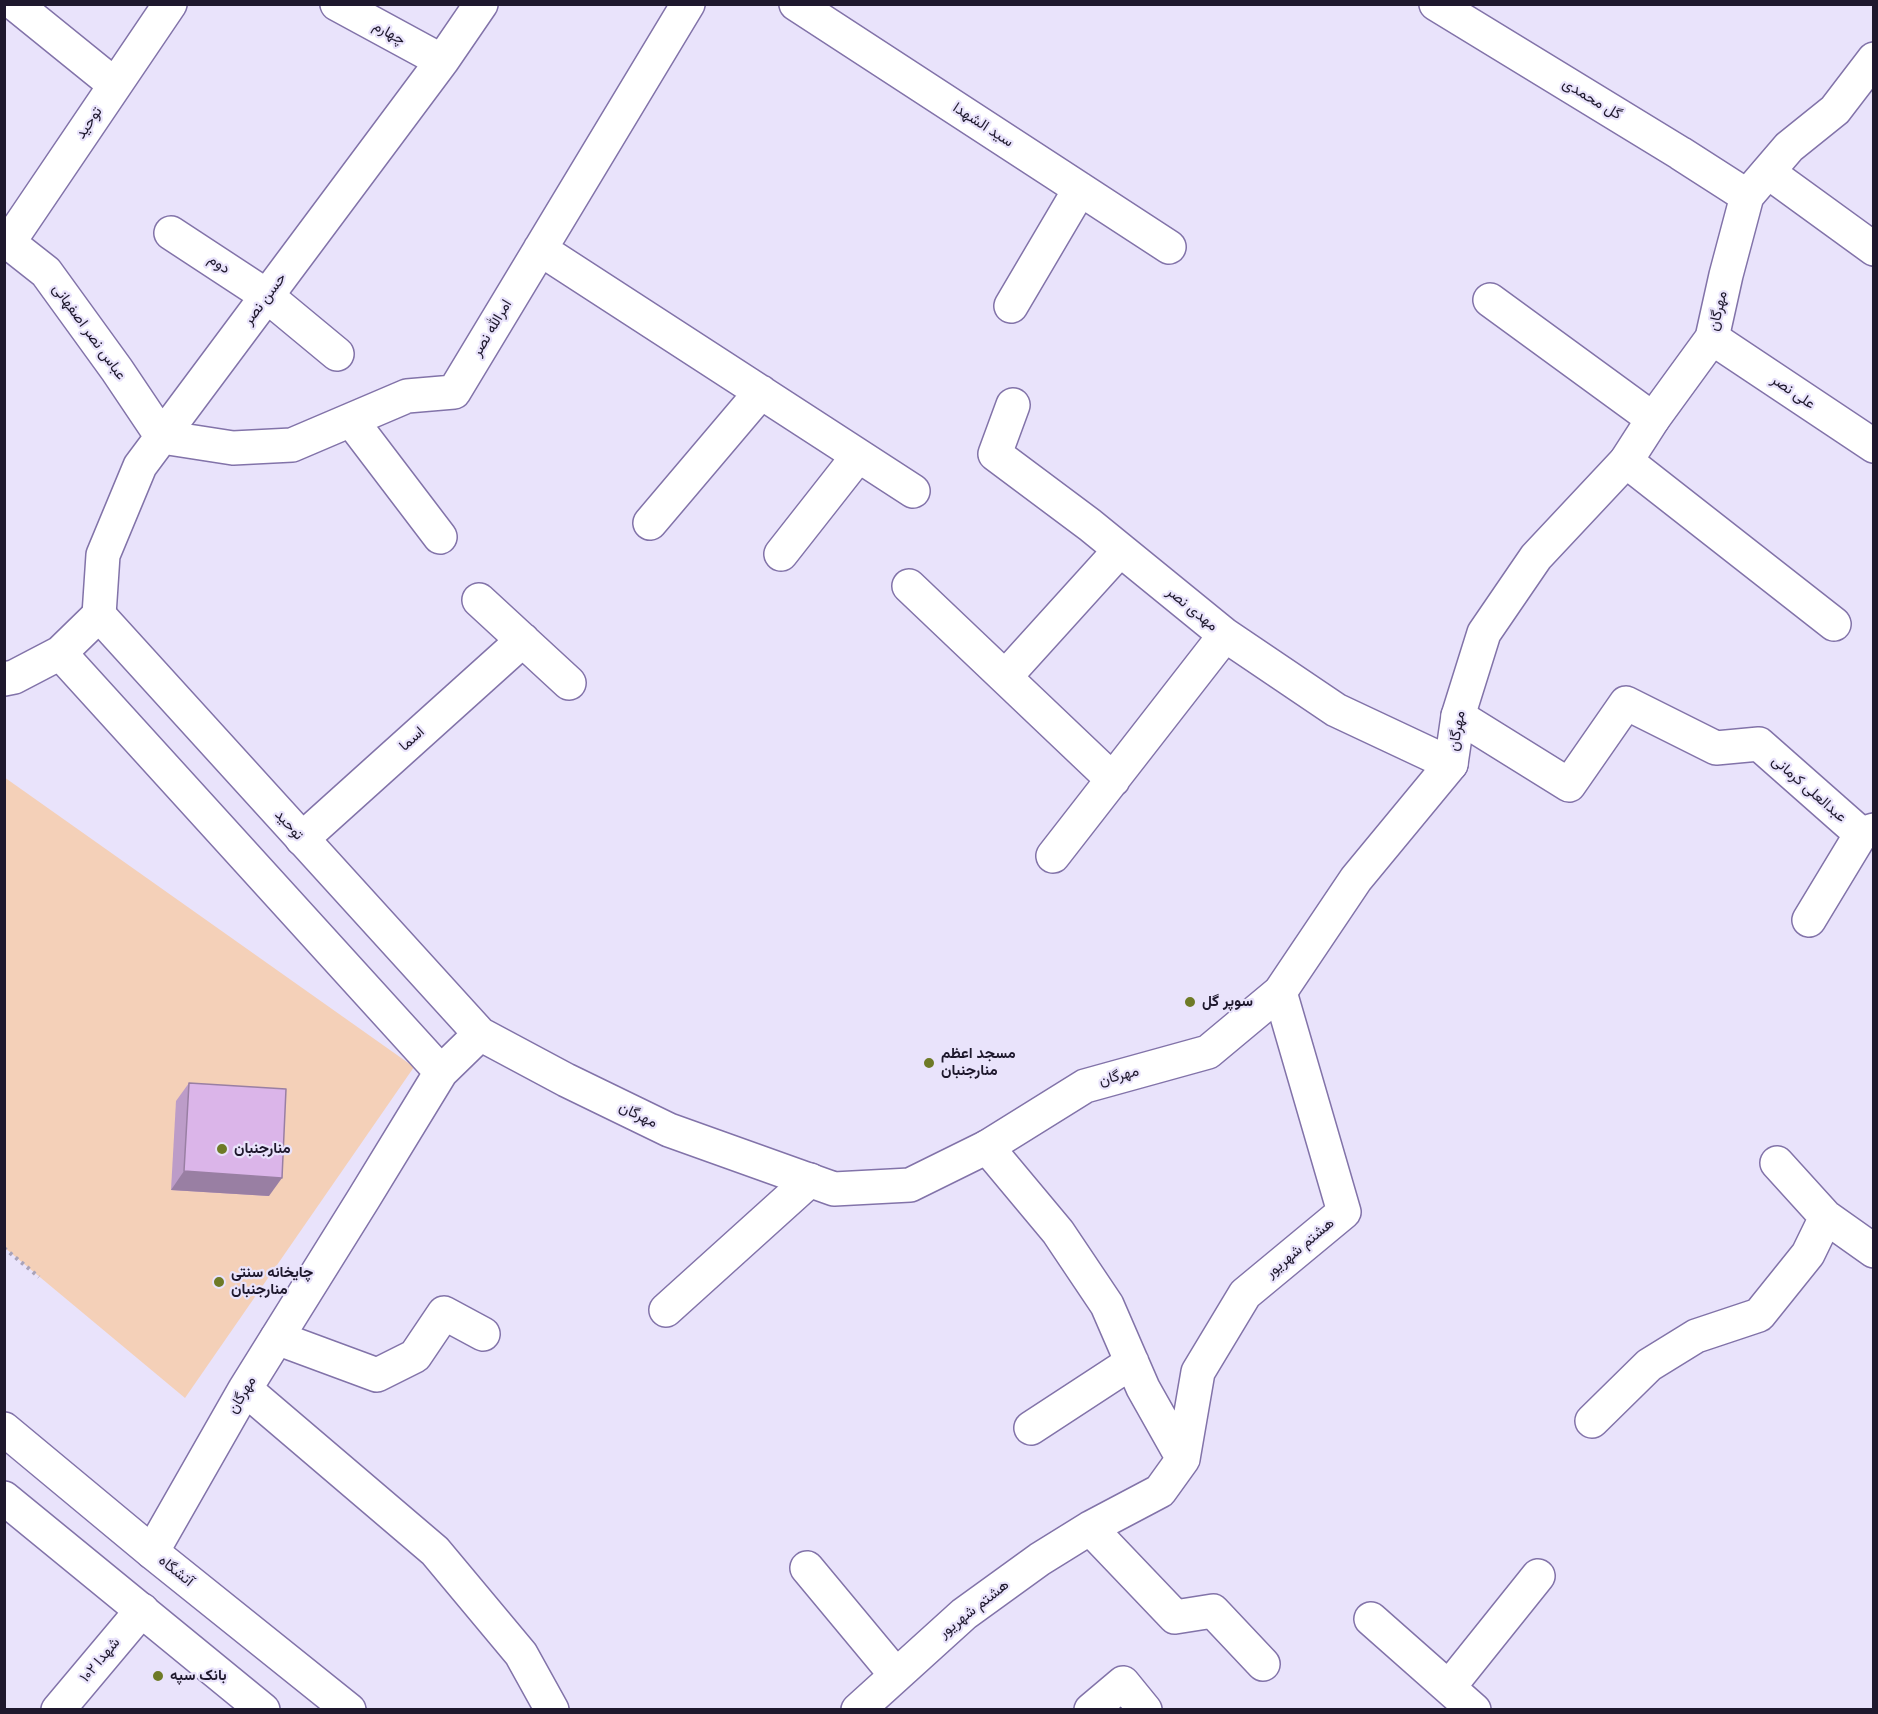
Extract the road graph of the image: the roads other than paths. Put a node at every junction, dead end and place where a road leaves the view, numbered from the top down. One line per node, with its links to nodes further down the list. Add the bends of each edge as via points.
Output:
1 (15, 4): 10 (street)
2 (170, 4): 10 (street, توحید)
3 (337, 4): 9 (street, چهارم)
4 (481, 4): 9 (street, حسن نصر)
5 (688, 4): 16 (street, امرالله نصر)
6 (796, 4): 12 (street, سید الشهدا)
7 (1436, 4): 11 (street, گل محمدی)
8 (1874, 58): 11 (street, مهرگان, via 1835,110 1789,147)
9 (442, 61): 18 (street, حسن نصر)
10 (116, 85): 14 (street, توحید)
11 (1758, 184): 17 (street, گل محمدی); 21 (street, مهرگان, via 1726,275)
12 (1080, 189): 15 (street, سید الشهدا); 20 (street)
13 (171, 233): 18 (street, دوم)
14 (7, 241): 27 (street, عباس نصر اصفهانی, via 46,272)
15 (1169, 247)
16 (540, 249): 23 (street); 26 (street, امرالله نصر, via 454,392 407,396)
17 (1874, 249)
18 (267, 296): 22 (street, دوم); 27 (street, حسن نصر)
19 (1490, 300): 25 (street)
20 (1011, 306)
21 (1712, 338): 25 (street, مهرگان); 28 (street, علی نصر)
22 (337, 354)
23 (761, 392): 29 (street); 32 (street)
24 (1013, 405): 34 (street, مهدی نصر, via 995,454)
25 (1653, 419): 30 (street, مهرگان)
26 (351, 420): 27 (street, امرالله نصر, via 292,445 232,448); 33 (street)
27 (162, 437): 38 (street, حسن نصر, via 140,466 103,555)
28 (1874, 446)
29 (858, 456): 31 (street); 35 (street)
30 (1626, 461): 39 (street); 46 (street, مهرگان, via 1536,557 1484,633)
31 (913, 491)
32 (650, 524)
33 (440, 537)
34 (1120, 550): 40 (street, مهدی نصر); 43 (street)
35 (781, 554)
36 (909, 586): 43 (street)
37 (479, 600): 41 (street)
38 (99, 615): 42 (street); 50 (street, توحید)
39 (1834, 624)
40 (1225, 635): 47 (street, مهدی نصر, via 1336,710); 48 (street)
41 (523, 640): 45 (street); 50 (street, اسما)
42 (60, 653): 44 (street); 55 (street)
43 (1005, 677): 48 (street)
44 (4, 680)
45 (569, 683)
46 (1458, 716): 47 (street, مهرگان); 49 (street, عبدالعلی کرمانی, via 1569,785 1626,703 1716,748 1759,744)
47 (1451, 764): 53 (street, مهرگان, via 1356,879)
48 (1113, 780): 51 (street)
49 (1867, 832): 52 (street)
50 (302, 839): 54 (street, توحید)
51 (1053, 856)
52 (1809, 920)
53 (1280, 992): 56 (street, مهرگان, via 1208,1052 1085,1086); 69 (street, هشتم شهریور, via 1344,1212 1245,1294 1198,1372)
54 (480, 1034): 55 (street, مهرگان); 58 (street, مهرگان, via 669,1130)
55 (441, 1072): 63 (street, مهرگان)
56 (987, 1147): 58 (street, مهرگان, via 910,1185 834,1189); 64 (street, via 1058,1232 1107,1305)
57 (1777, 1163): 59 (street)
58 (810, 1180): 61 (street)
59 (1826, 1217): 60 (street); 66 (street, via 1808,1254 1759,1315 1696,1336 1649,1365)
60 (1874, 1251)
61 (666, 1310)
62 (483, 1334): 63 (street, via 444,1313 416,1356 377,1375)
63 (277, 1338): 65 (street, مهرگان)
64 (1132, 1362): 67 (street); 69 (street)
65 (245, 1389): 72 (street, مهرگان); 84 (street, via 435,1551 521,1654)
66 (1592, 1421)
67 (1031, 1428)
68 (4, 1429): 72 (street, آتشگاه)
69 (1184, 1459): 71 (street, هشتم شهریور, via 1160,1491)
70 (4, 1498): 75 (street)
71 (1090, 1528): 77 (street, via 1175,1617 1213,1611); 78 (street, هشتم شهریور, via 964,1614)
72 (152, 1552): 83 (street, آتشگاه)
73 (807, 1568): 78 (street)
74 (1538, 1576): 79 (street)
75 (142, 1610): 81 (street, شهدا ۱۰۲); 82 (street)
76 (1371, 1619): 79 (street)
77 (1263, 1664)
78 (896, 1674): 80 (street, هشتم شهریور)
79 (1449, 1688): 87 (street)
80 (873, 1706)
81 (58, 1710)
82 (263, 1710)
83 (349, 1710)
84 (552, 1710)
85 (1091, 1710): 86 (street, via 1123,1683)
86 (1145, 1710)
87 (1474, 1710)

